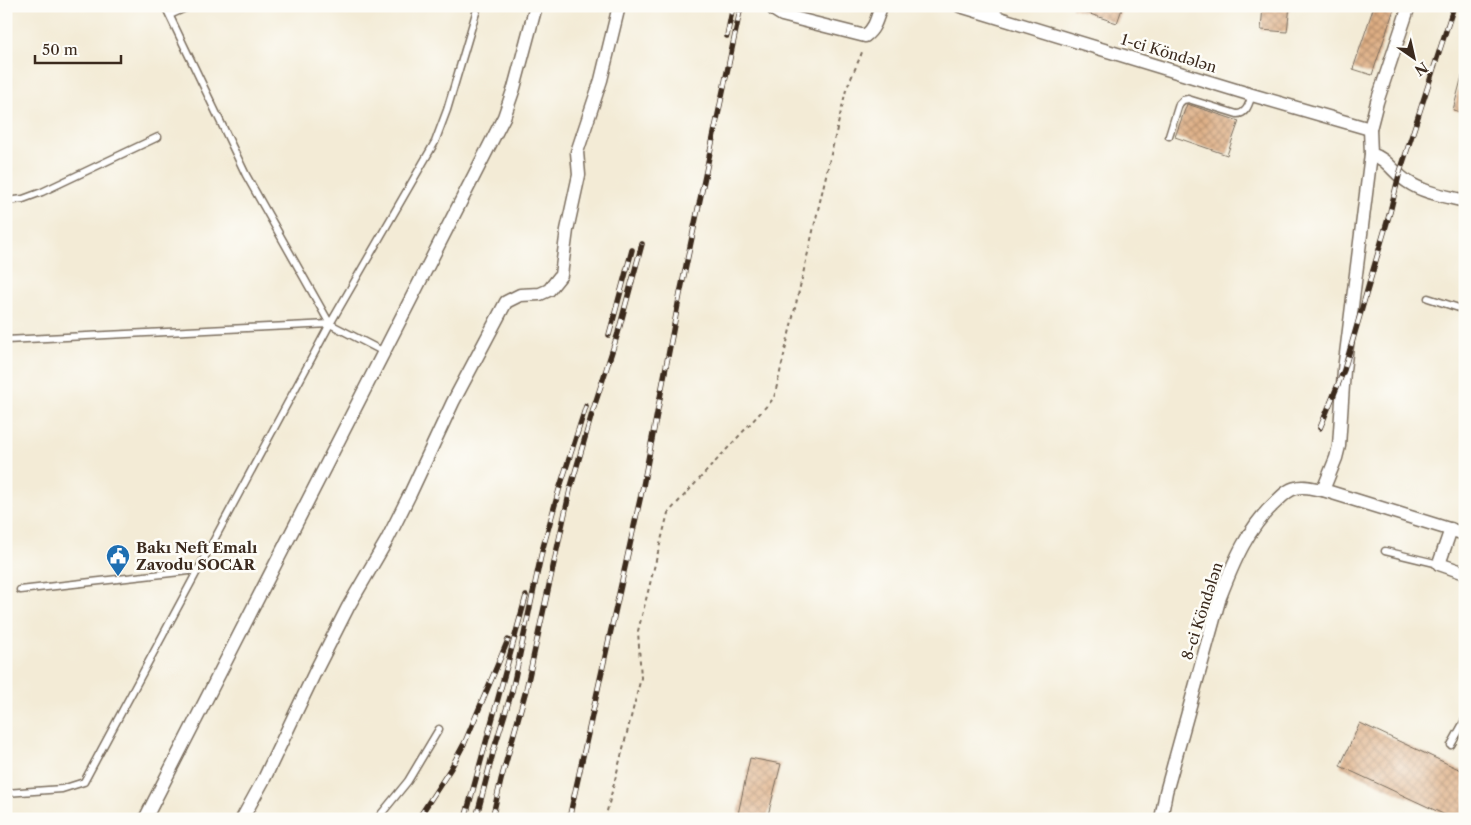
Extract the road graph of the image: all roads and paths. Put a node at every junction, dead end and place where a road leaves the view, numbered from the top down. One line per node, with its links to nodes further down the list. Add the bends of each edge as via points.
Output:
1 (165, 6): 11 (lane)
2 (190, 6): 11 (lane)
3 (478, 6): 22 (lane, via 448,110 435,142)
4 (536, 6): 24 (street, via 504,117)
5 (619, 6): 38 (street, via 601,80 577,152 579,175 561,275 549,290 520,295 506,302)
6 (773, 6): 12 (street, via 782,15)
7 (881, 6): 12 (street, via 876,24)
8 (960, 6): 10 (street, 1-ci Köndələn)
9 (1409, 6): 14 (street)
10 (998, 12): 13 (street, 1-ci Köndələn)
11 (170, 15): 22 (lane, via 246,176)
12 (865, 36): 40 (path, via 861,55 846,90 774,398 668,513 638,631 641,678)
13 (1252, 95): 14 (street, 1-ci Köndələn); 15 (lane, via 1241,114 1183,100)
14 (1370, 129): 17 (street)
15 (1169, 136)
16 (158, 137): 18 (lane, via 42,192)
17 (1370, 154): 19 (street, via 1380,156 1412,184); 25 (street, via 1344,370 1339,446)
18 (6, 201)
19 (1465, 202)
20 (1428, 298): 21 (lane)
21 (1465, 310)
22 (330, 324): 23 (lane); 24 (lane); 30 (lane)
23 (6, 340)
24 (384, 352): 37 (street)
25 (1323, 490): 26 (street, 8-ci Köndələn); 41 (street, 8-ci Köndələn, via 1305,487 1286,493 1251,529 1230,570)
26 (1451, 529): 27 (street, 8-ci Köndələn); 29 (street)
27 (1465, 534)
28 (1385, 551): 29 (lane)
29 (1439, 564): 31 (street)
30 (198, 570): 32 (lane); 36 (lane, via 84,782 62,789)
31 (1465, 573)
32 (20, 590)
33 (1465, 720): 35 (lane)
34 (439, 729): 39 (lane, via 408,781)
35 (1452, 745)
36 (6, 793)
37 (145, 819)
38 (242, 819)
39 (377, 819)
40 (605, 819)
41 (1161, 819)

